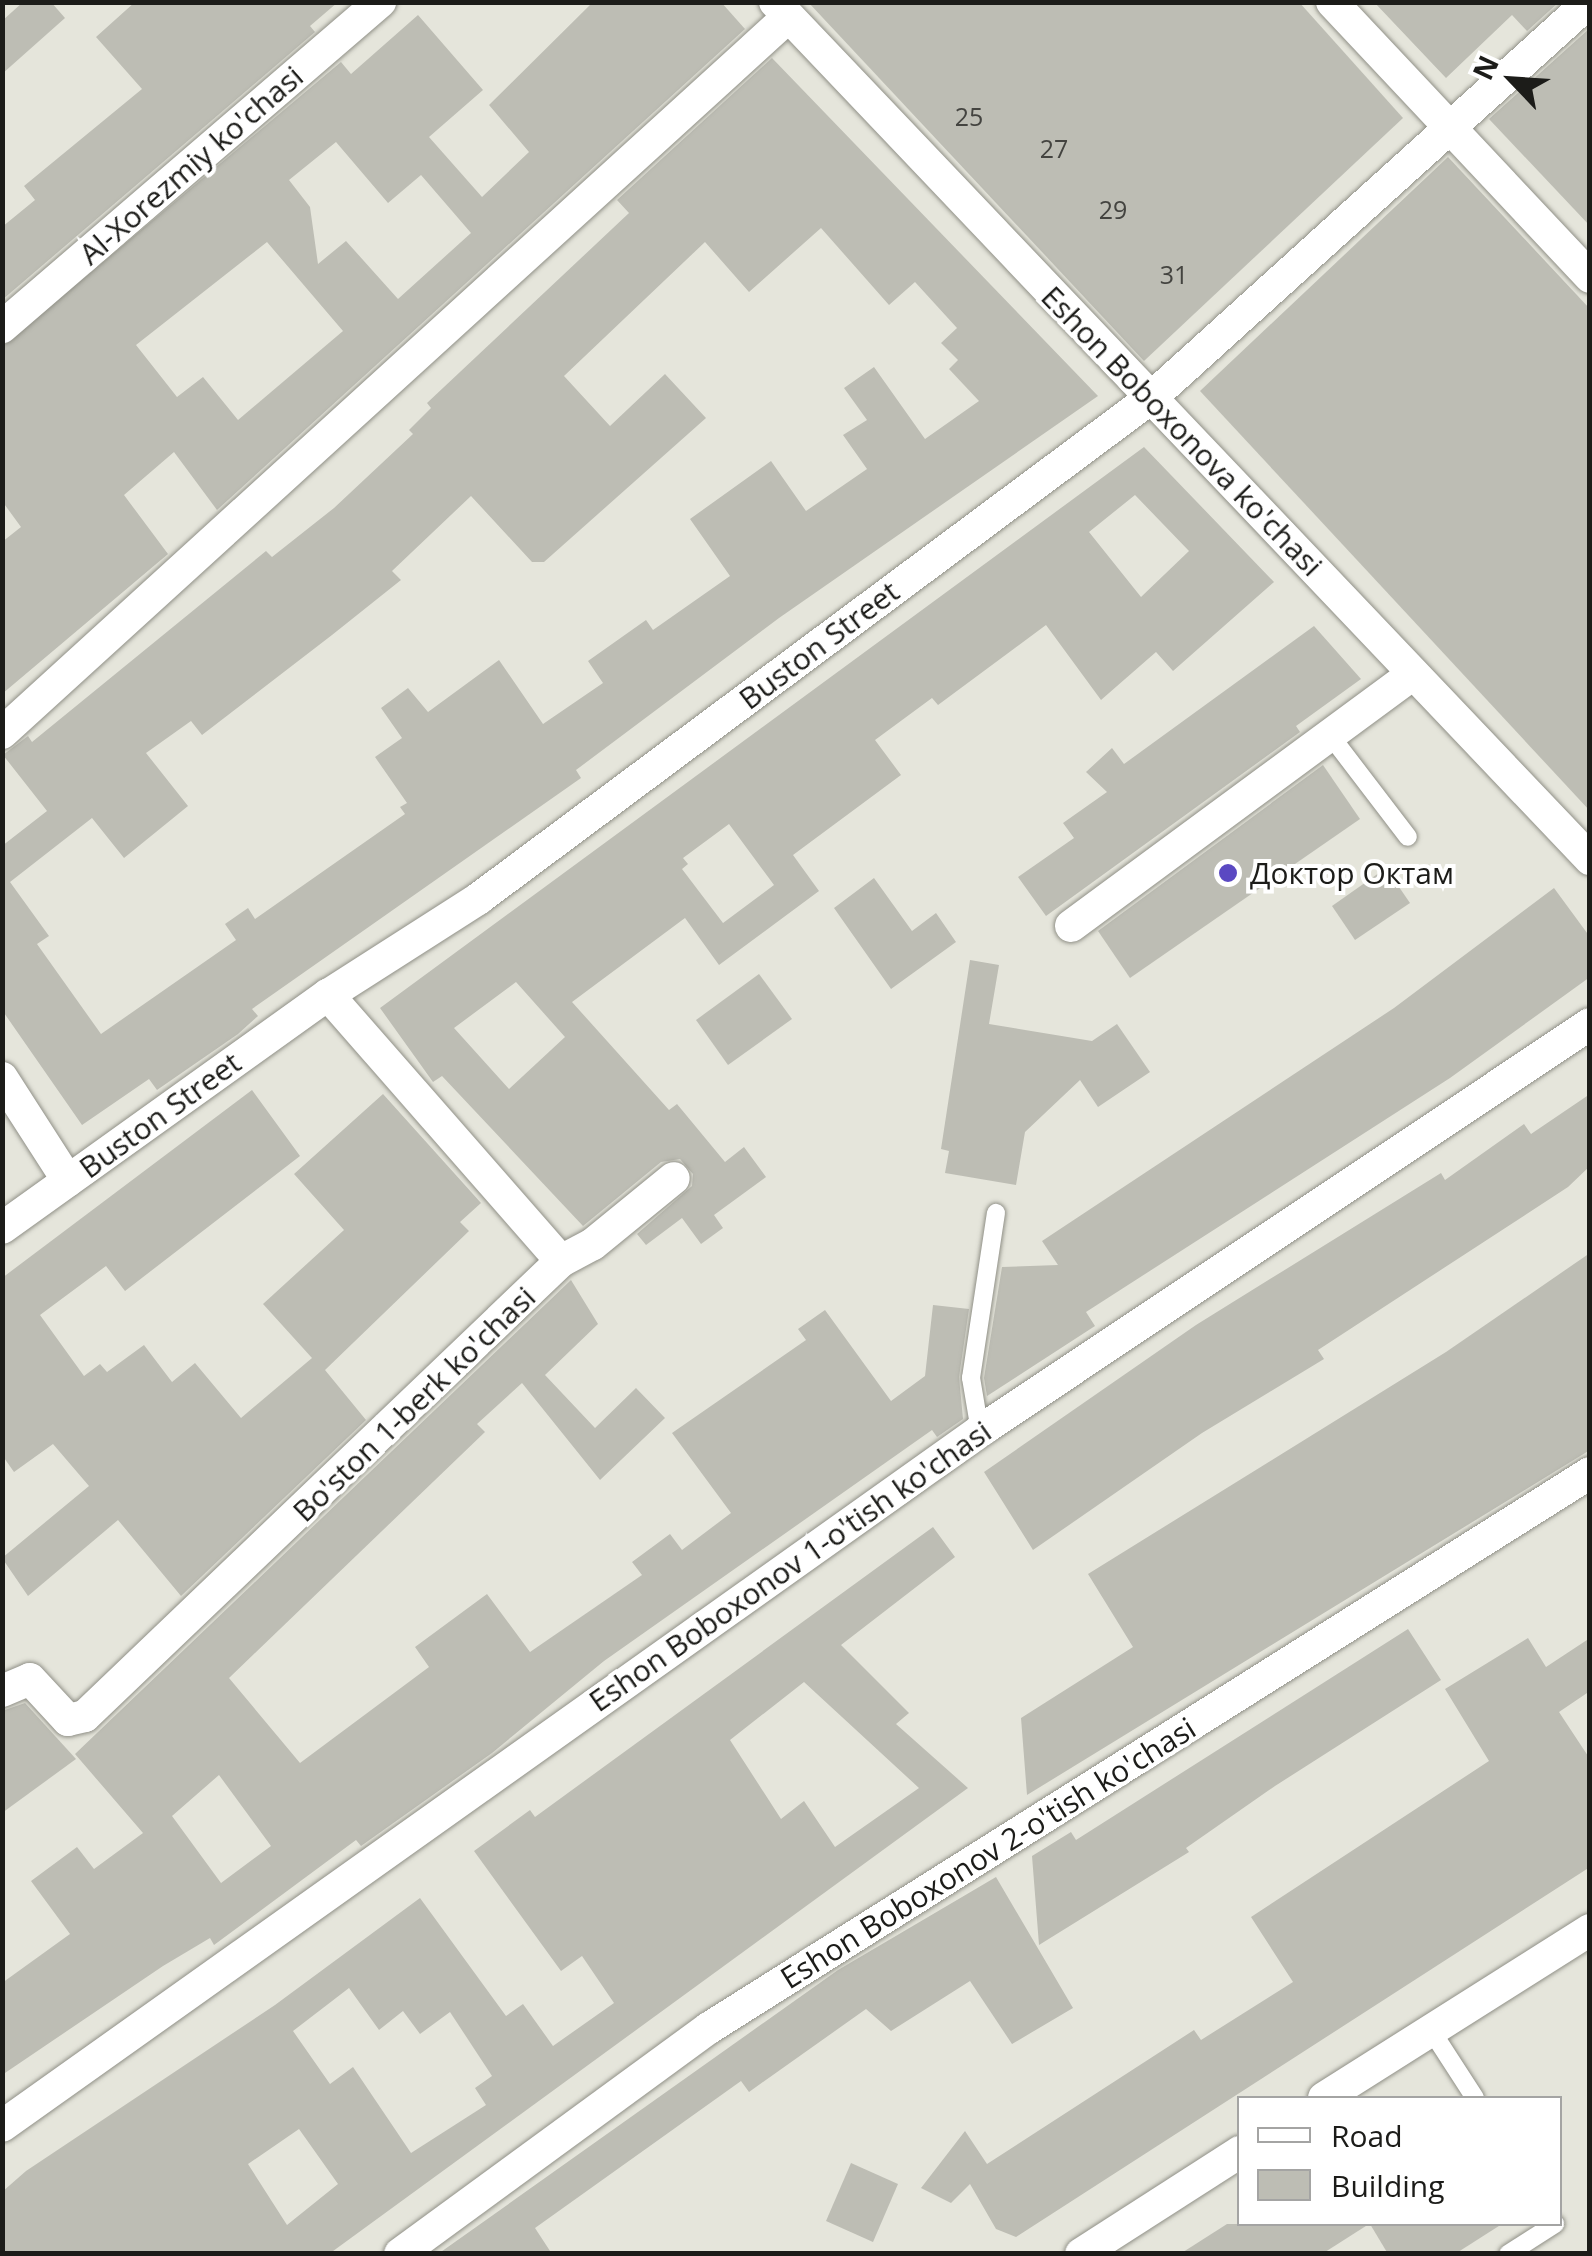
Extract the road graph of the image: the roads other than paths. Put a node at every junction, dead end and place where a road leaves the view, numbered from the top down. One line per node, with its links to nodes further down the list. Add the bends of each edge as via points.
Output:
1 (380, 2): 7 (street, Al-Xorezmiy ko'chasi)
2 (1332, 2): 5 (street)
3 (1588, 2): 5 (street, Buston Street)
4 (782, 10): 8 (street, Eshon Boboxonova ko'chasi); 10 (street)
5 (1446, 126): 6 (street); 8 (street, Buston Street)
6 (1590, 277)
7 (2, 327)
8 (1150, 398): 9 (street, Eshon Boboxonova ko'chasi); 15 (street, Buston Street, via 478,900)
9 (1413, 674): 11 (street); 13 (street, Eshon Boboxonova ko'chasi)
10 (2, 733)
11 (1330, 735): 12 (lane); 14 (street)
12 (1408, 837)
13 (1590, 859)
14 (1071, 926)
15 (328, 995): 19 (street, Buston Street); 22 (street, Bo'ston 1-berk ko'chasi)
16 (1590, 1024): 23 (street, Eshon Boboxonov 1-o'tish ko'chasi)
17 (2, 1078): 19 (street)
18 (674, 1178): 22 (street, via 593,1244)
19 (68, 1181): 21 (street, Buston Street)
20 (996, 1213): 23 (lane, via 971,1378)
21 (2, 1228)
22 (561, 1261): 25 (street, Bo'ston 1-berk ko'chasi, via 85,1716 68,1720 30,1680)
23 (980, 1430): 30 (street, Eshon Boboxonov 1-o'tish ko'chasi)
24 (1590, 1473): 33 (street, Eshon Boboxonov 2-o'tish ko'chasi, via 709,2028)
25 (2, 1691)
26 (1590, 1930): 27 (street)
27 (1431, 2030): 28 (street); 29 (lane)
28 (1327, 2096)
29 (1474, 2096)
30 (2, 2126)
31 (1237, 2154): 34 (street)
32 (1552, 2226): 35 (lane)
33 (400, 2254)
34 (1081, 2254)
35 (1508, 2254)

